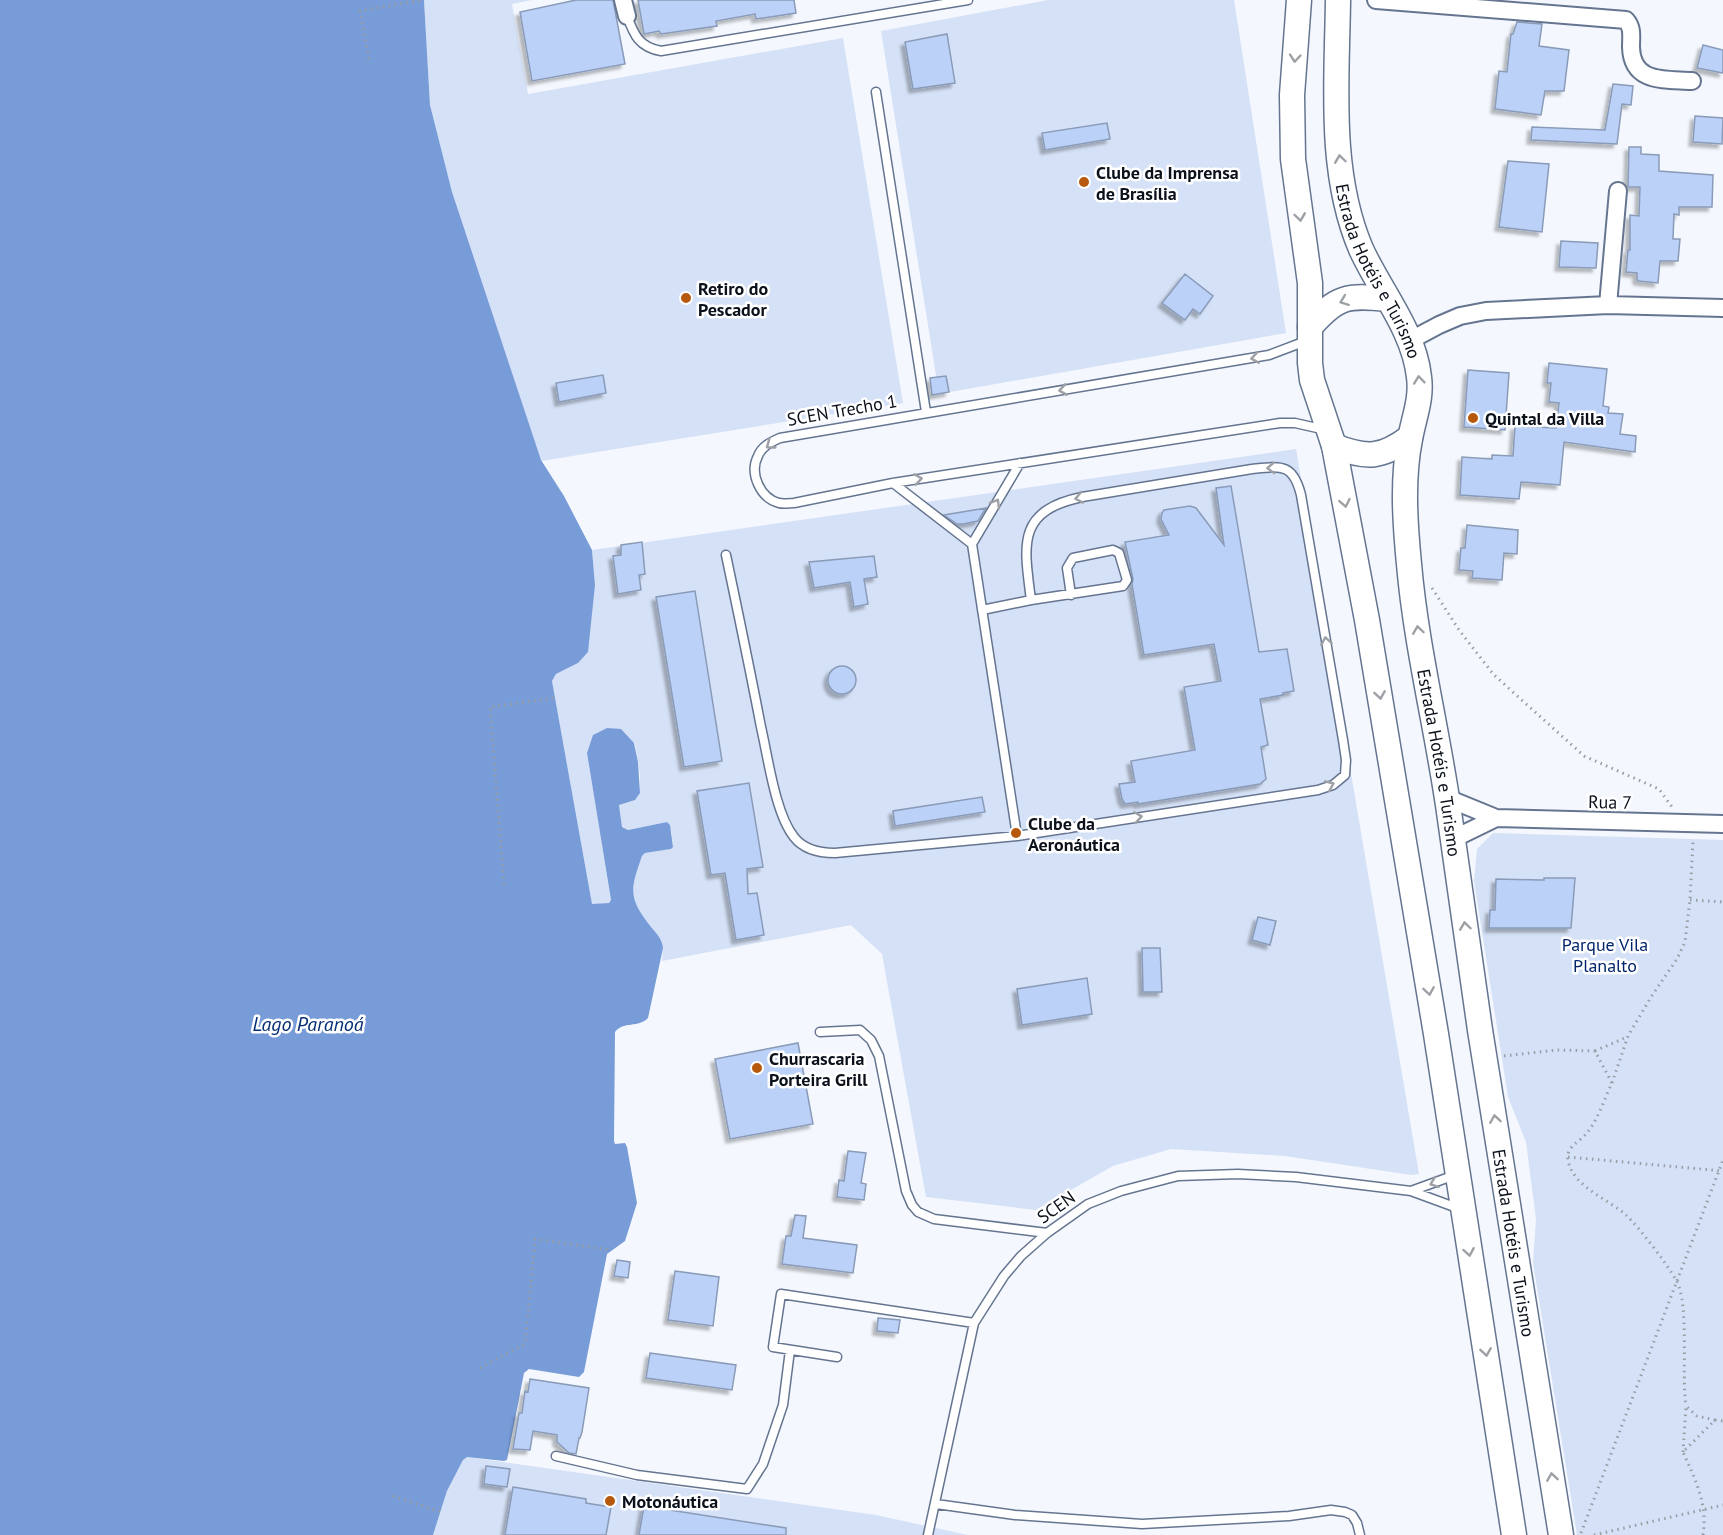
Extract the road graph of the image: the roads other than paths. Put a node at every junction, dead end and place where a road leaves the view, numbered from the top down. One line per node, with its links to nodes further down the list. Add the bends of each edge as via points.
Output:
1 (968, 0): 5 (lane, via 661,51 643,46 636,38)
2 (1299, 0): 12 (main road, one-way to 12, via 1292,95 1293,159 1310,283)
3 (1338, 0): 9 (main road, Estrada Hotéis e Turismo, one-way to 3, via 1360,246 1345,193 1337,137)
4 (1376, 0): 6 (street, via 1626,20 1631,27 1632,58 1639,71 1650,78)
5 (625, 8)
6 (1692, 81)
7 (876, 92): 14 (lane)
8 (1618, 191): 10 (street)
9 (1387, 299): 12 (main road, one-way to 12, via 1342,299 1325,310); 13 (main road, Estrada Hotéis e Turismo)
10 (1608, 305): 11 (street); 13 (street, via 1486,311 1460,316)
11 (1723, 308)
12 (1310, 333): 14 (lane, SCEN Trecho 1, one-way to 14, via 1281,352 1269,355); 15 (main road, via 1312,380)
13 (1409, 341): 16 (main road, Estrada Hotéis e Turismo, one-way to 13, via 1420,390)
14 (926, 412): 18 (lane, SCEN Trecho 1, one-way to 18, via 780,438 767,444 754,471 758,486 779,503)
15 (1324, 434): 16 (main road, via 1351,453 1365,456 1381,454); 17 (lane, SCEN Trecho 1, via 1295,423 1280,423); 30 (main road, one-way to 30, via 1371,643)
16 (1410, 437): 24 (main road, Estrada Hotéis e Turismo, one-way to 16, via 1409,566 1405,489)
17 (1020, 463): 18 (lane, SCEN Trecho 1, one-way to 17); 19 (lane, one-way to 17)
18 (892, 483): 19 (lane)
19 (972, 544): 23 (lane)
20 (726, 555): 27 (lane, via 770,770 786,824 797,842 813,851 835,853)
21 (1071, 595): 21 (lane, via 1123,586 1127,580 1119,553 1113,550 1073,558 1067,568); 22 (lane)
22 (1032, 600): 23 (lane); 27 (lane, one-way to 22, via 1318,790 1339,782 1346,766 1301,495 1289,470 1252,469 1056,504 1039,515 1030,530 1027,557)
23 (982, 610): 27 (lane)
24 (1447, 798): 25 (street, Rua 7); 28 (main road, Estrada Hotéis e Turismo)
25 (1496, 818): 26 (street, Rua 7); 28 (street, Rua 7)
26 (1723, 824)
27 (1017, 836)
28 (1453, 838): 42 (main road, Estrada Hotéis e Turismo, one-way to 28)
29 (820, 1032): 33 (lane, via 858,1030 871,1040 884,1075 906,1191 918,1212 950,1222)
30 (1457, 1174): 31 (lane, SCEN, one-way to 31); 32 (main road)
31 (1411, 1191): 32 (lane, SCEN); 33 (lane, SCEN, via 1296,1177 1178,1176 1088,1204)
32 (1462, 1209): 41 (main road, one-way to 41)
33 (1047, 1233): 34 (lane, SCEN, via 1004,1276)
34 (974, 1323): 35 (lane, via 781,1294 773,1347); 38 (lane, SCEN)
35 (790, 1350): 36 (lane); 37 (lane, via 783,1405 763,1464 747,1490 637,1475)
36 (837, 1357)
37 (556, 1456)
38 (936, 1504): 39 (lane, SCEN); 40 (lane, via 1015,1515 1142,1524 1331,1510 1352,1515)
39 (928, 1535)
40 (1360, 1535)
41 (1514, 1535)
42 (1561, 1535)

